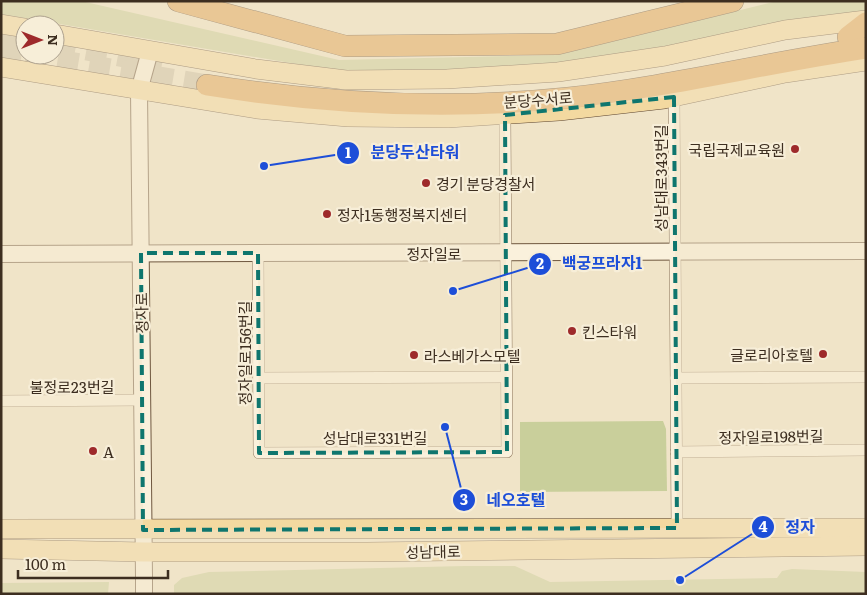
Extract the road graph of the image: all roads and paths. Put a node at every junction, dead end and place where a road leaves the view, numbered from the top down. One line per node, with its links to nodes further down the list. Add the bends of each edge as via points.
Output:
1 (178, 1): 2 (highway, via 345,46 557,44)
2 (733, 1)
3 (866, 20): 9 (main road, via 786,30 665,56 558,72 447,79 346,80)
4 (1, 24): 6 (main road)
5 (866, 24): 8 (highway)
6 (15, 26)
7 (65, 36): 9 (main road)
8 (860, 40): 12 (highway, 분당수서로, via 567,86 348,89)
9 (150, 51): 13 (street, 정자로)
10 (866, 61): 14 (main road, via 785,73)
11 (1, 67): 13 (main road)
12 (208, 78)
13 (139, 91): 15 (main road, via 257,109 348,117); 19 (street, 정자로)
14 (674, 97): 15 (main road); 18 (street, 성남대로343번길)
15 (505, 115): 17 (street, 성남대로331번길)
16 (866, 251): 18 (street, 정자일로)
17 (506, 252): 18 (street, 정자일로); 20 (street, 정자일로); 23 (street, 성남대로331번길)
18 (675, 252): 25 (street, 성남대로343번길)
19 (141, 253): 20 (street, 정자일로); 21 (street, 정자일로); 26 (street, 정자로)
20 (258, 253): 24 (street, 정자일로156번길)
21 (1, 254)
22 (866, 376): 25 (street)
23 (506, 377): 24 (street); 30 (street, 성남대로331번길, via 506,452)
24 (259, 378): 30 (street, 정자일로156번길)
25 (676, 378): 29 (street, 성남대로343번길)
26 (142, 400): 27 (street, 불정로23번길); 34 (street, 정자로)
27 (1, 401)
28 (866, 450): 29 (street, 정자일로198번길)
29 (676, 452): 31 (street, 성남대로343번길)
30 (259, 453)
31 (677, 528): 32 (main road, 성남대로); 34 (main road, 성남대로)
32 (866, 528)
33 (1, 529): 34 (main road, 성남대로)
34 (143, 530): 37 (street, 정자로)
35 (866, 546): 37 (main road, 성남대로)
36 (1, 549): 37 (main road, 성남대로)
37 (144, 552): 38 (street, 정자로, bridge)
38 (144, 594)

